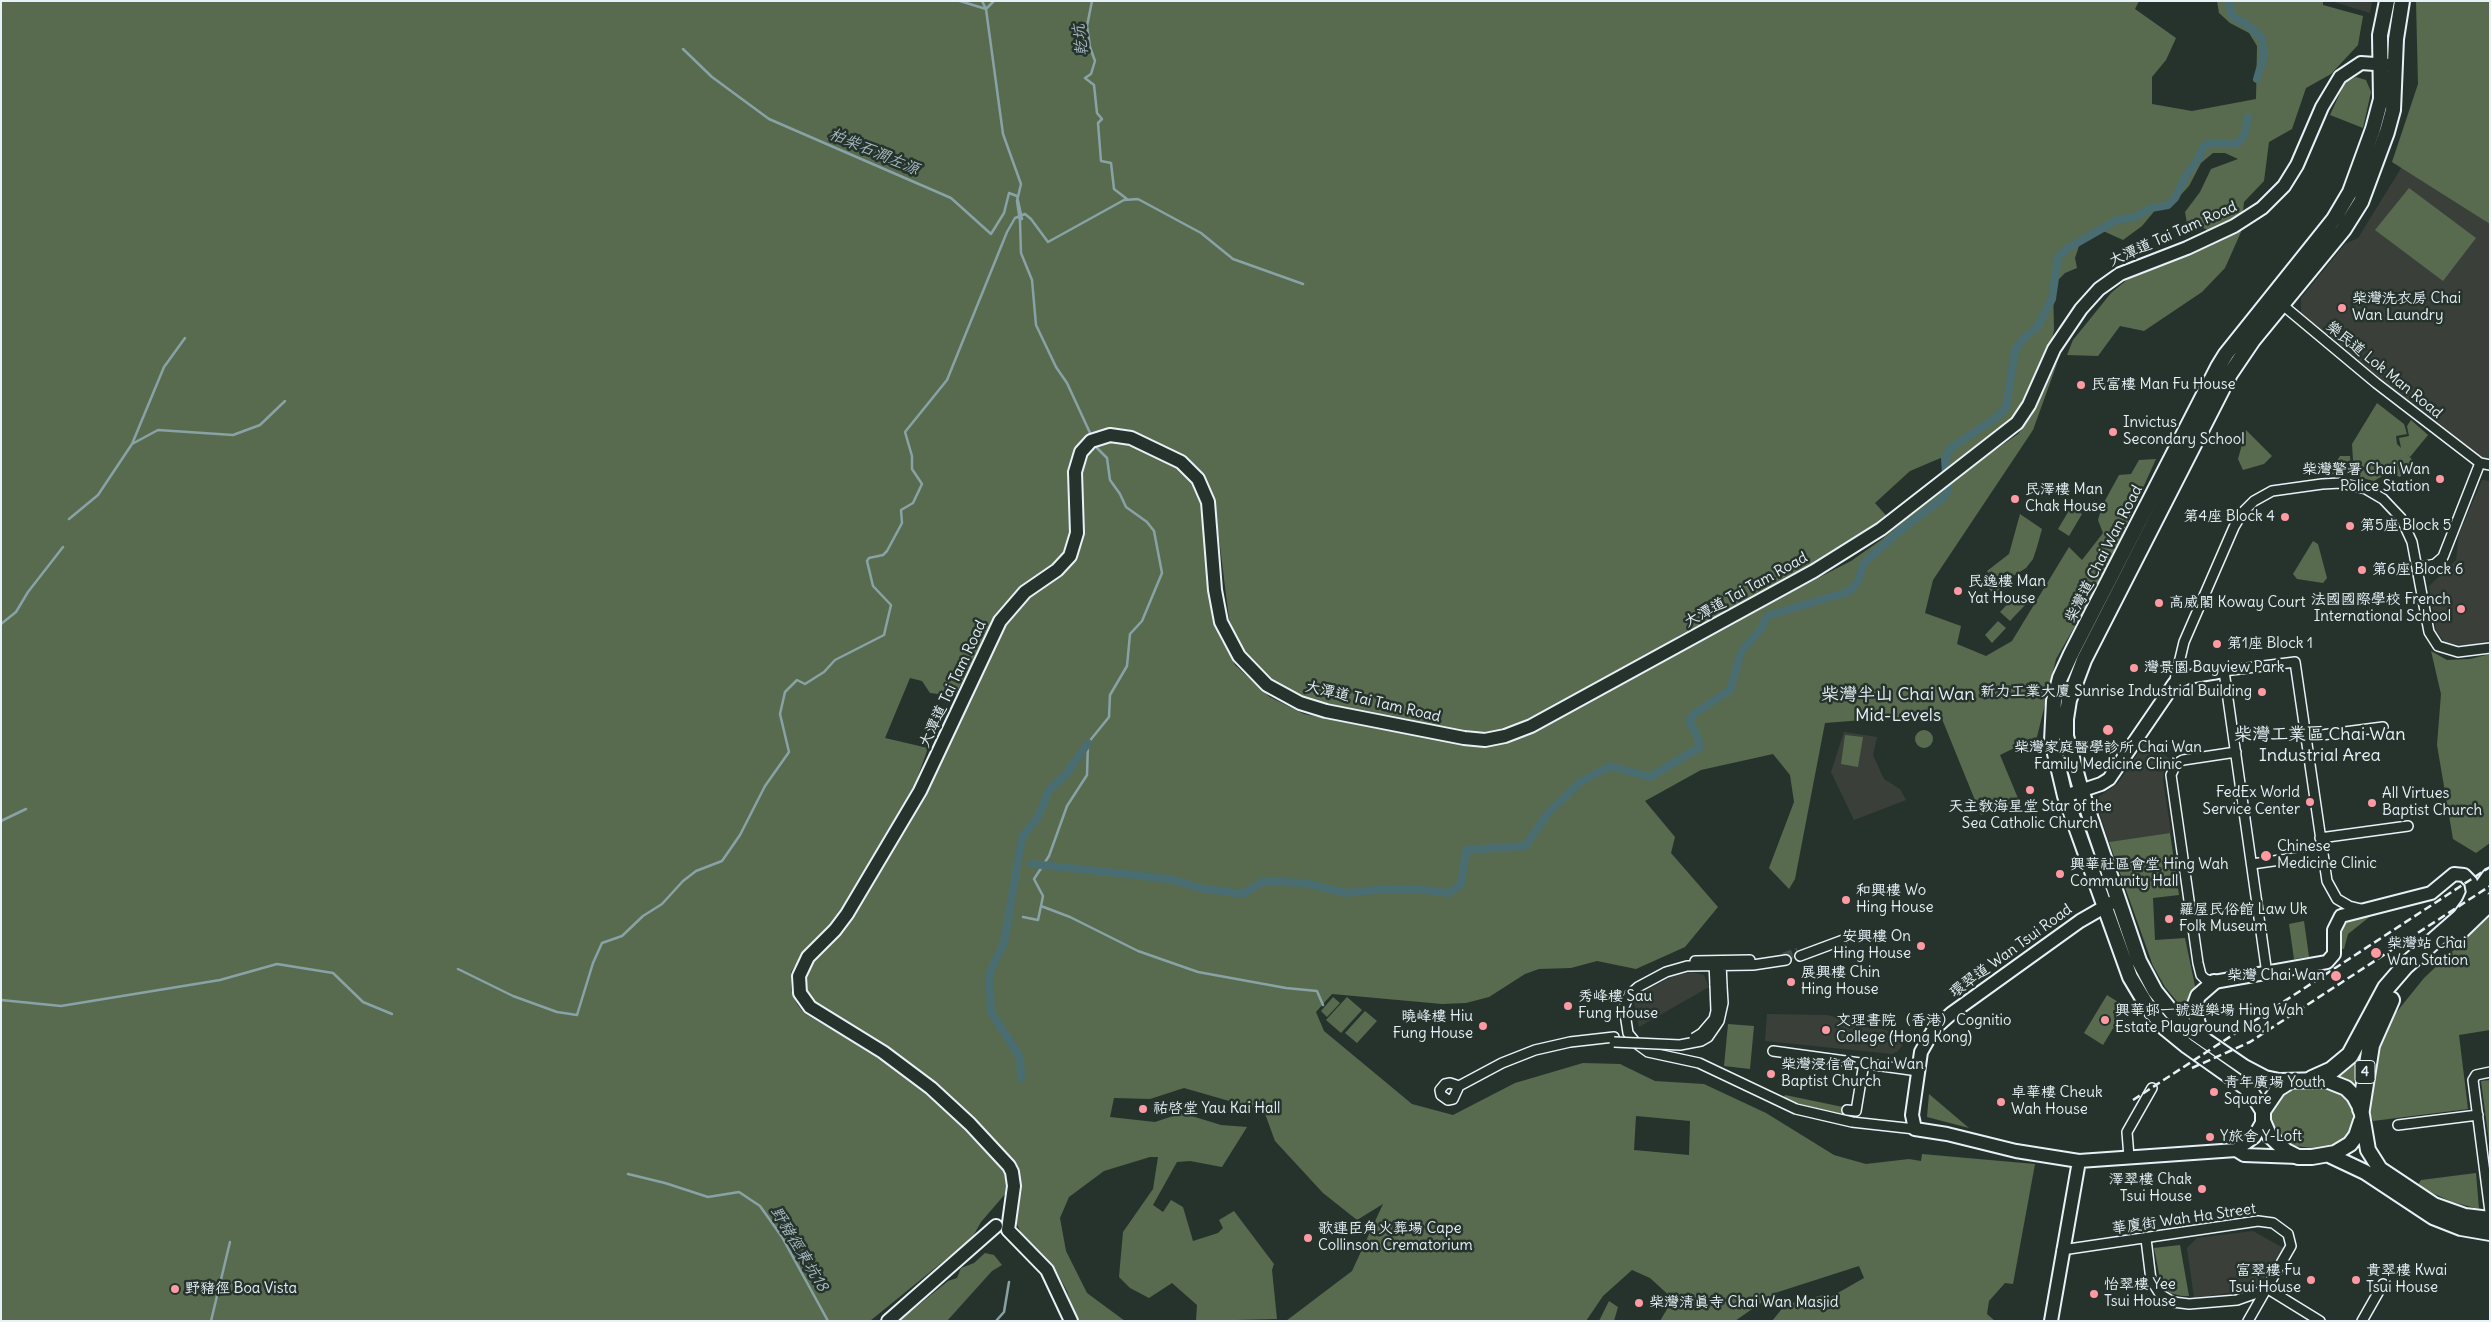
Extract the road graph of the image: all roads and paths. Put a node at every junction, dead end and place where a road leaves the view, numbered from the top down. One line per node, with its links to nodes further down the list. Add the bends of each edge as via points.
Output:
1 (2387, 1): 3 (main road, 柴灣道 Chai Wan Road, via 2380,35)
2 (2402, 1): 3 (main road, 柴灣道 Chai Wan Road)
3 (2388, 65): 4 (main road, 柴灣道 Chai Wan Road, via 2395,99 2391,120 2362,202 2344,229); 54 (main road, 大潭道 Tai Tam Road, via 2361,63 2340,78 2322,107 2297,165 2284,186 2262,208 2192,246 2120,274 2099,289 2054,349 2021,418 1979,454 1852,549 1530,726 1505,736 1486,740 1464,738 1326,711 1300,703 1267,685 1243,662 1222,622 1216,599 1208,502 1198,479 1181,462 1131,438 1110,435 1091,441 1081,452 1075,472 1077,533 1070,556 1057,570 1024,592 1000,621 920,791 847,914 804,960 799,976 800,992 810,1007 898,1063 942,1098 1002,1158 1014,1179 1011,1205)
4 (2277, 300): 5 (street, 樂民道 Lok Man Road, via 2376,383); 14 (main road, 柴灣道 Chai Wan Road, via 2230,374 2074,683 2066,719 2066,736); 15 (main road, 柴灣道 Chai Wan Road, via 2218,367 2060,678 2054,701 2052,741)
5 (2480, 463): 6 (street); 7 (street, via 2446,552 2435,564)
6 (2490, 465)
7 (2417, 568): 8 (street, via 2429,632 2435,643 2458,652); 10 (street, via 2404,523 2390,505 2374,494 2350,484 2332,483 2266,494 2248,506 2234,527 2184,642)
8 (2490, 648)
9 (2224, 671): 10 (main road, via 2188,677); 12 (street, via 2295,662); 13 (street)
10 (2174, 684): 14 (main road, via 2109,778)
11 (2383, 727): 12 (street)
12 (2306, 737): 17 (street)
13 (2236, 752): 19 (street); 31 (street, via 2183,760 2176,764 2171,775 2198,963 2205,979)
14 (2081, 790): 15 (main road); 21 (main road, 柴灣道 Chai Wan Road)
15 (2065, 796): 23 (main road, 柴灣道 Chai Wan Road)
16 (2408, 826): 17 (street)
17 (2320, 838): 18 (street)
18 (2323, 854): 19 (street); 24 (street, via 2327,882 2333,894 2344,904)
19 (2252, 864): 30 (street)
20 (2490, 877): 25 (highway, 4)
21 (2117, 900): 23 (main road, 環翠道 Wan Tsui Road); 32 (main road, 柴灣道 Chai Wan Road, via 2148,981 2176,1017)
22 (2490, 902): 42 (highway, 4, via 2418,968 2393,998 2371,1045)
23 (2104, 906): 35 (main road, 環翠道 Wan Tsui Road, via 1941,1022 1925,1041); 44 (main road, 柴灣道 Chai Wan Road, via 2130,977 2157,1018 2181,1042 2245,1087 2253,1095)
24 (2361, 909): 25 (main road, via 2431,893 2457,873 2467,877 2473,889); 30 (main road, via 2338,919 2334,930 2334,954 2326,962)
25 (2461, 917): 37 (highway, 4, via 2386,988 2354,1050 2346,1059)
26 (1843, 940): 27 (street)
27 (1801, 954)
28 (1785, 958): 29 (street)
29 (1717, 964): 39 (street, bridge, via 1714,1019 1697,1037 1679,1040 1614,1037 1570,1042 1535,1050); 46 (street, via 1687,966 1662,974 1633,991 1624,1007 1628,1033 1640,1047 1656,1054 1699,1063 1796,1109 1852,1122)
30 (2267, 974): 31 (main road)
31 (2214, 982): 32 (main road, via 2198,996 2194,1007)
32 (2202, 1037): 38 (main road, 柴灣道 Chai Wan Road, via 2253,1073)
33 (1773, 1051): 34 (street)
34 (1864, 1064): 35 (street); 41 (street)
35 (1918, 1071): 46 (main road, 環翠道 Wan Tsui Road, via 1912,1115)
36 (2490, 1072): 43 (street, via 2476,1075 2473,1080)
37 (2312, 1079): 38 (main road, 柴灣道 Chai Wan Road); 42 (main road, 柴灣道 Chai Wan Road, via 2339,1084 2354,1096)
38 (2289, 1082): 44 (main road, via 2278,1089)
39 (1460, 1085)
40 (2152, 1088): 49 (street, via 2127,1132)
41 (1855, 1111)
42 (2361, 1115): 48 (main road, via 2356,1136 2350,1144); 53 (main road, 柴灣道 Chai Wan Road, via 2372,1158 2392,1179 2444,1209)
43 (2478, 1115): 45 (street); 52 (street)
44 (2263, 1116): 47 (main road, via 2254,1137); 50 (main road, 柴灣道 Chai Wan Road, via 2275,1143)
45 (2398, 1125)
46 (1915, 1129): 51 (main road, via 2016,1152)
47 (2236, 1150): 49 (main road); 50 (main road, via 2244,1154)
48 (2329, 1155): 50 (main road); 55 (main road, via 2365,1172 2439,1220)
49 (2129, 1157): 51 (main road)
50 (2298, 1157)
51 (2079, 1160): 57 (main road)
52 (2490, 1212)
53 (2490, 1219)
54 (1004, 1224): 60 (main road, 大潭道 Tai Tam Road); 61 (main road, via 1047,1270)
55 (2490, 1233)
56 (2146, 1239): 57 (street, 華廈街 Wah Ha Street); 59 (street, via 2151,1280 2160,1294 2173,1302 2237,1300); 59 (street, 華廈街 Wah Ha Street, via 2264,1221 2278,1226 2291,1240 2289,1252)
57 (2062, 1250): 62 (main road)
58 (2382, 1284): 65 (street)
59 (2268, 1289): 63 (street); 64 (street)
60 (888, 1321)
61 (1071, 1321)
62 (2051, 1321)
63 (2248, 1321)
64 (2320, 1321)
65 (2362, 1321)

